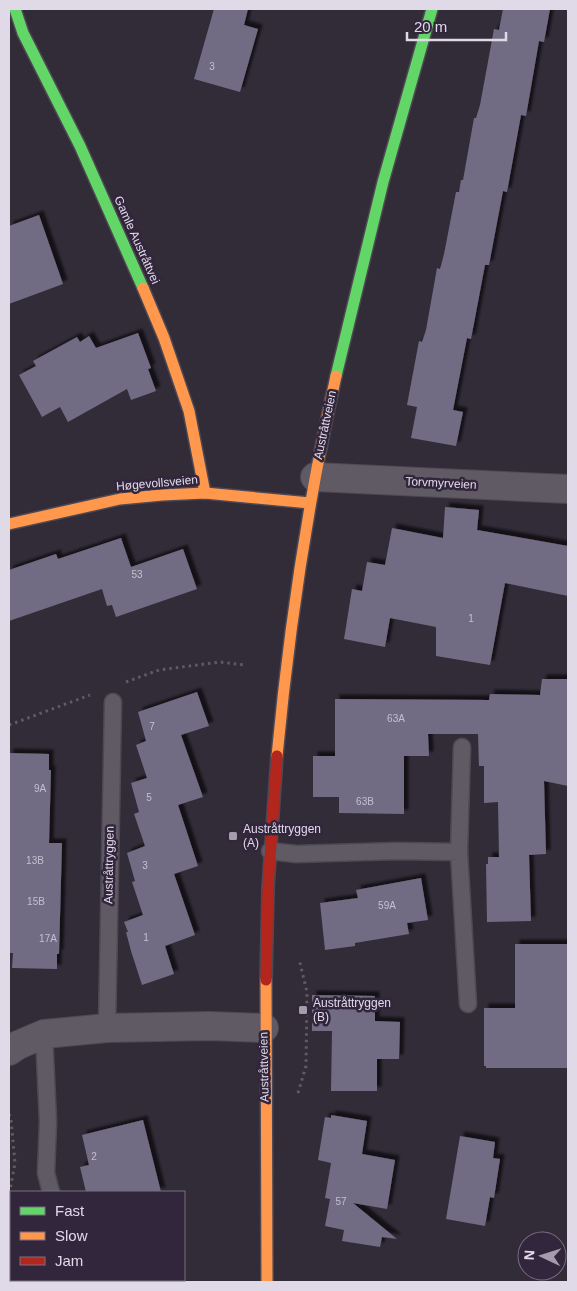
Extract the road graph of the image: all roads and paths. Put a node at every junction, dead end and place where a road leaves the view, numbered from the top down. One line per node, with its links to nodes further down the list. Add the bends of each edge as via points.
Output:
1 (15, 9): 5 (main road, Gamle Austråttvei, via 23,33 126,247 164,338 190,411)
2 (432, 9): 3 (main road, Austråttveien, via 364,252)
3 (315, 476): 4 (street, Torvmyrveien); 6 (main road, Austråttveien)
4 (568, 489)
5 (205, 492): 6 (main road, Høgevollsveien); 7 (main road, Høgevollsveien, via 120,499)
6 (310, 503): 10 (main road, Austråttveien, via 287,660)
7 (9, 524)
8 (113, 702): 14 (lane, Austråttryggen)
9 (462, 747): 11 (lane)
10 (270, 851): 11 (lane, via 296,854); 15 (main road, Austråttveien)
11 (459, 852): 13 (lane)
12 (298, 954): 18 (path, via 307,992 306,1066)
13 (468, 1004)
14 (107, 1028): 15 (street); 16 (street)
15 (264, 1028): 22 (main road, Austråttveien)
16 (44, 1034): 17 (street); 21 (lane, via 48,1122 46,1173)
17 (9, 1051)
18 (298, 1094)
19 (9, 1114): 20 (path, via 16,1163)
20 (10, 1191)
21 (51, 1191)
22 (267, 1282)

